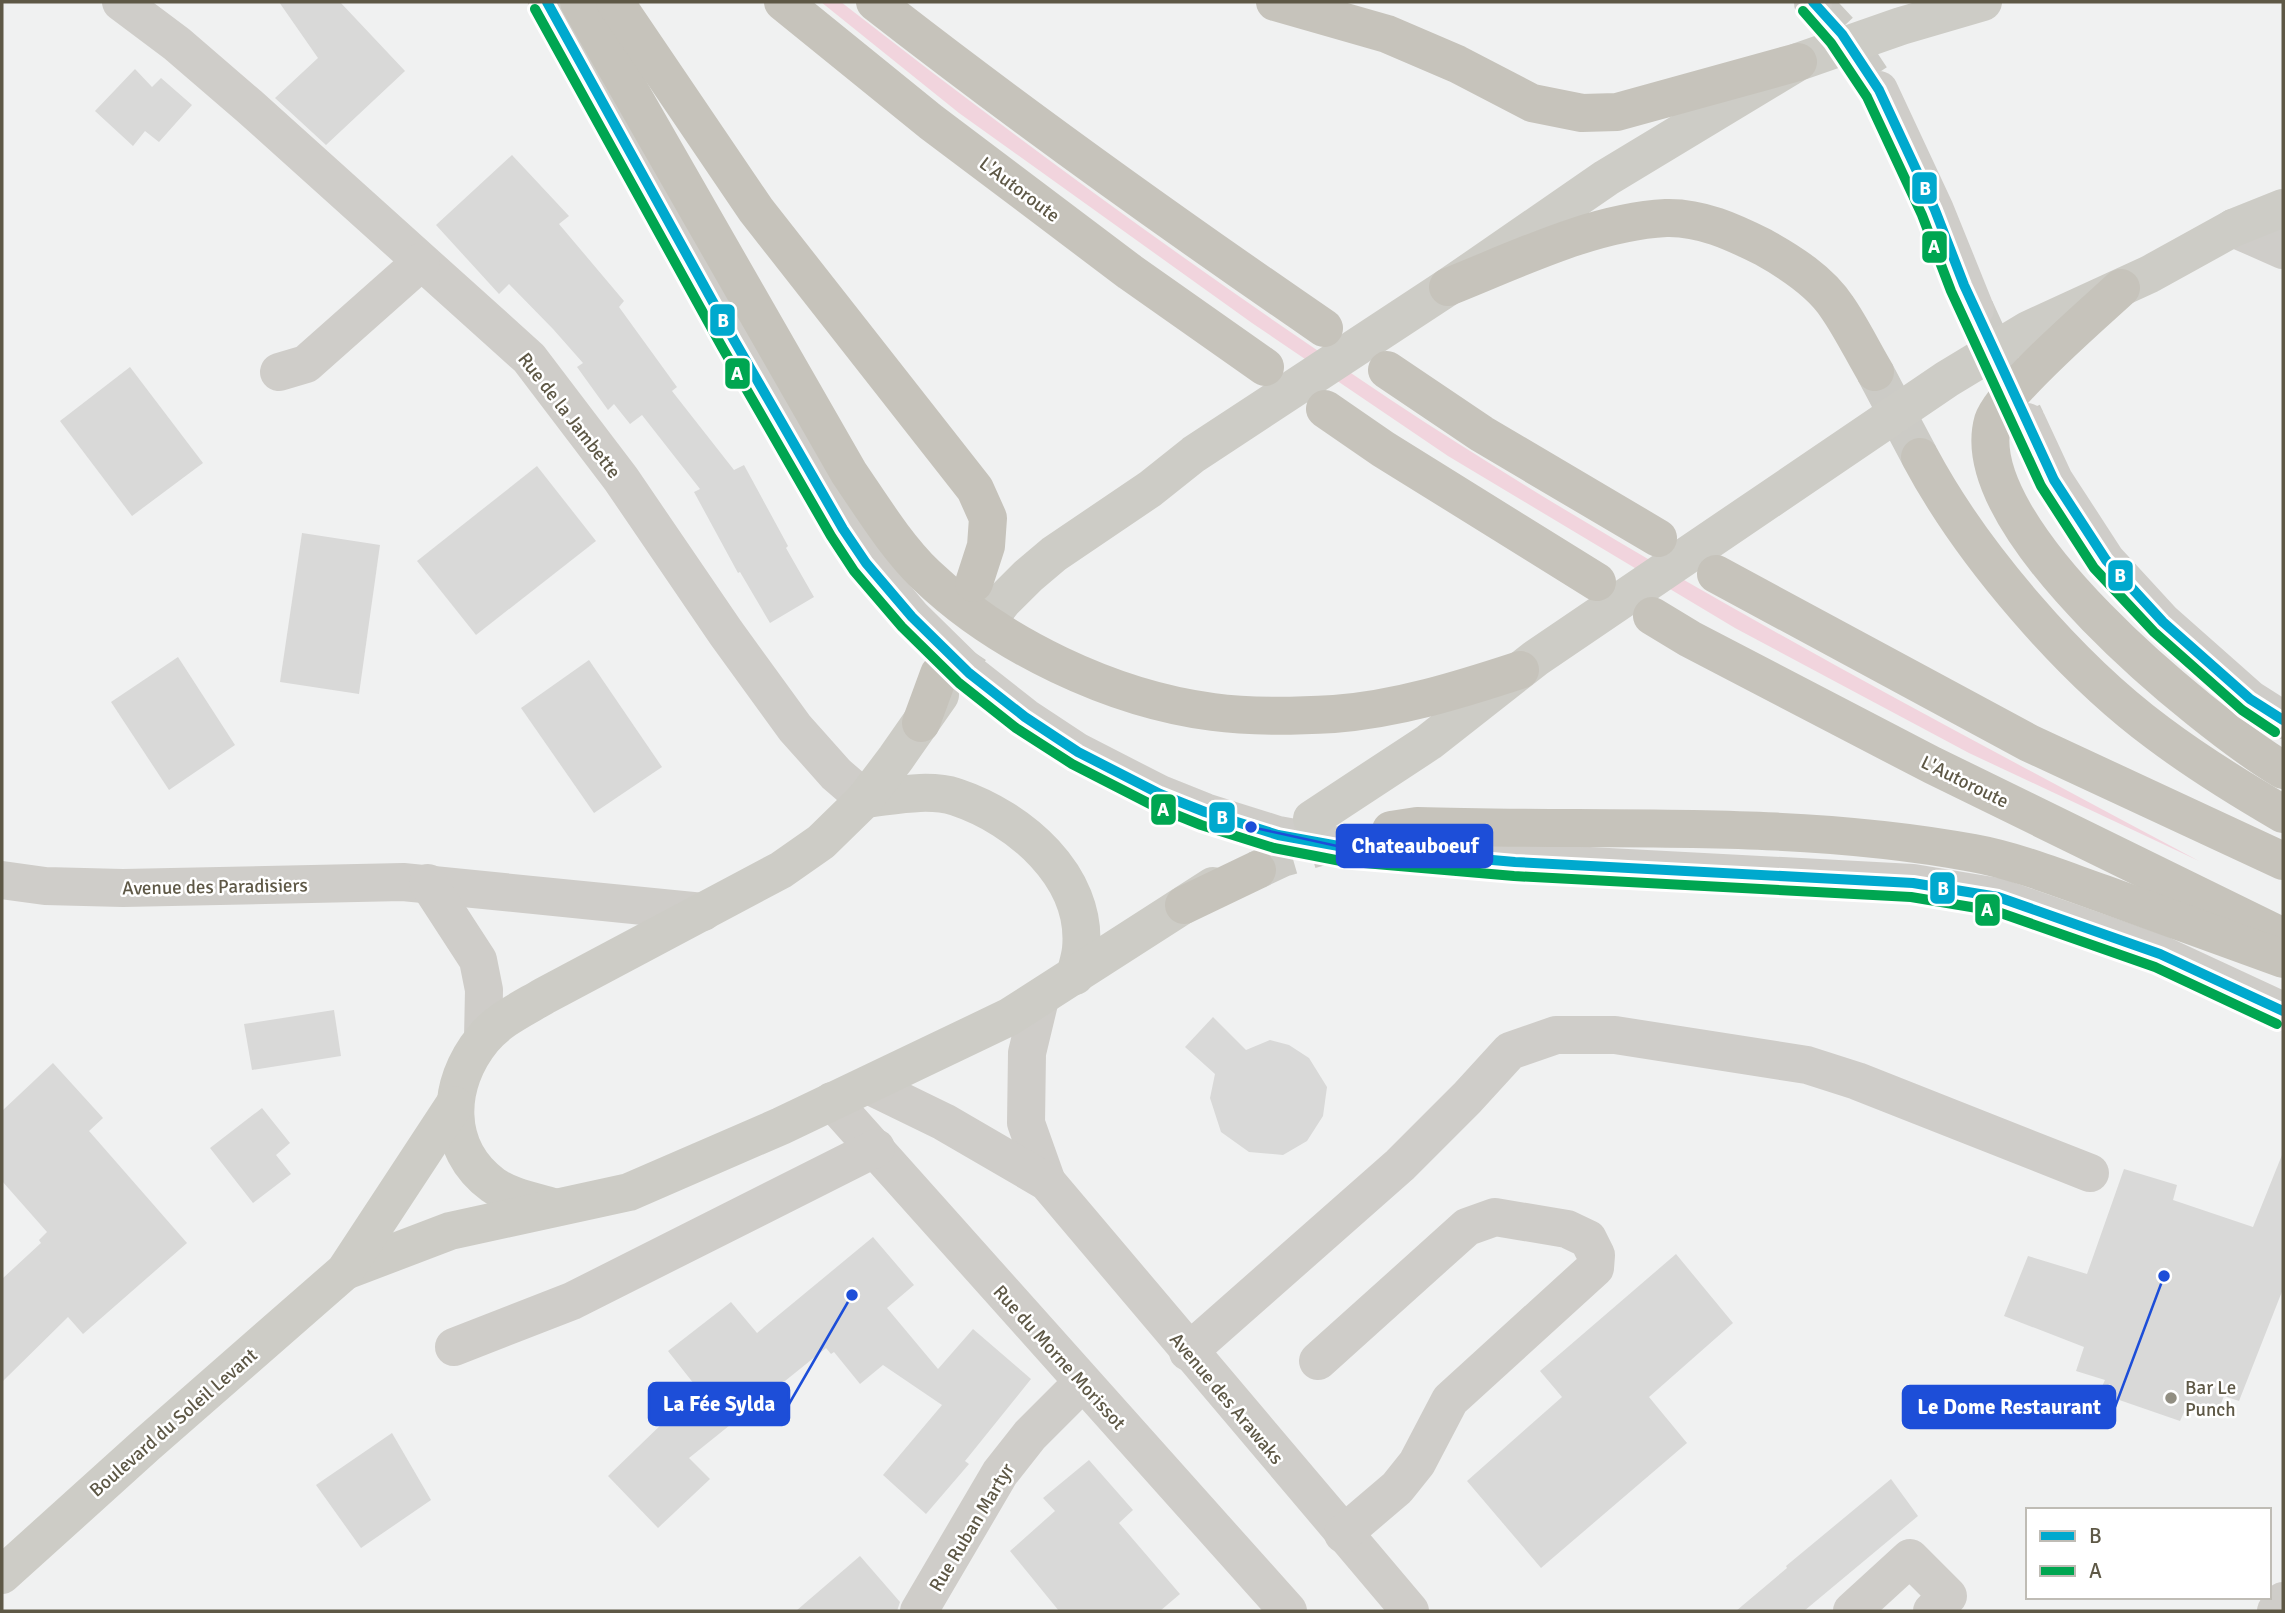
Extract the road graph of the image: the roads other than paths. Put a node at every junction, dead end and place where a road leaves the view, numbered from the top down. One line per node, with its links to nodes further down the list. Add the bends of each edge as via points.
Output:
1 (121, 2): 14 (street, Rue de la Jambette, via 249,106)
2 (547, 2): 51 (street, via 734,340 866,562 912,617 969,673 1078,752 1205,812 1278,835 1344,847 1515,862 1913,883 1998,897 2160,954)
3 (579, 2): 32 (highway, via 849,474 924,574 975,617 1072,672 1213,713 1335,714 1429,698)
4 (615, 2): 30 (highway, via 756,210 975,489 988,518)
5 (783, 2): 20 (highway, L'Autoroute, via 1129,272)
6 (875, 2): 18 (highway, via 1010,105)
7 (1275, 2): 9 (highway, via 1387,34 1532,103 1582,113 1617,112)
8 (1983, 2): 9 (main road)
9 (1798, 62): 15 (main road, via 1606,178)
10 (1879, 90): 17 (street)
11 (2283, 208): 12 (main road)
12 (2233, 228): 13 (street); 16 (main road)
13 (2283, 250)
14 (421, 262): 22 (street, via 306,364); 37 (street, Rue de la Jambette, via 529,358 621,479 795,728)
15 (1448, 287): 23 (highway, via 1570,238 1667,218 1693,221 1729,230 1804,273 1836,305); 30 (main road, via 1194,454 1028,576)
16 (2121, 288): 19 (highway)
17 (1975, 309)
18 (1324, 328)
19 (2036, 345): 32 (main road, via 1948,379); 36 (highway, via 1993,420 1990,437 1999,484 2025,534 2084,604 2153,671)
20 (1265, 367)
21 (1387, 370): 27 (highway, via 1482,434)
22 (278, 372)
23 (1875, 372)
24 (1325, 409): 29 (highway)
25 (2027, 422): 34 (street, via 2054,480 2106,559 2172,630 2250,699)
26 (1920, 457): 38 (highway, via 1982,551 2031,613 2098,682 2156,732)
27 (1658, 538)
28 (1716, 574): 41 (highway, via 2029,743)
29 (1597, 582)
30 (988, 593)
31 (1652, 616): 47 (highway, L'Autoroute, via 1931,765)
32 (1528, 664): 39 (main road, via 1429,742)
33 (944, 678): 35 (highway)
34 (2283, 720)
35 (921, 723): 37 (main road)
36 (2283, 770)
37 (864, 799): 46 (main road, via 821,842 781,870); 49 (main road, via 917,793 954,797 1009,821 1044,851 1069,889 1080,923)
38 (2283, 814)
39 (1311, 819)
40 (1391, 830): 48 (highway, via 1418,826 1724,831 1921,844 1976,853 2045,873)
41 (2283, 861)
42 (1248, 869): 45 (highway)
43 (2, 880): 44 (street, Avenue des Paradisiers, via 123,888)
44 (428, 883): 46 (street, Avenue des Paradisiers); 52 (street, via 478,960 484,990)
45 (1184, 905): 49 (main road, Boulevard du Soleil Levant)
46 (703, 912): 52 (main road, via 544,996)
47 (2283, 937)
48 (2283, 959)
49 (1075, 976): 50 (main road, Boulevard du Soleil Levant)
50 (1040, 999): 53 (main road, Boulevard du Soleil Levant); 58 (street, Avenue des Arawaks, via 1027,1053 1026,1123)
51 (2283, 1011)
52 (483, 1038): 55 (main road, via 463,1073)
53 (868, 1085): 54 (main road, Boulevard du Soleil Levant); 58 (street, Avenue des Arawaks, via 944,1122)
54 (832, 1101): 56 (street, Rue du Morne Morissot); 59 (main road, Boulevard du Soleil Levant, via 629,1192)
55 (454, 1104): 59 (main road, via 458,1138 469,1161 508,1194); 60 (main road, Boulevard du Soleil Levant)
56 (876, 1148): 61 (street, via 572,1301); 64 (street, Rue du Morne Morissot)
57 (2090, 1172): 62 (street, via 1807,1065 1615,1035 1556,1035 1510,1051 1401,1165)
58 (1047, 1182): 62 (street, Avenue des Arawaks)
59 (555, 1208): 60 (main road, Boulevard du Soleil Levant, via 450,1231)
60 (345, 1272): 66 (main road, Boulevard du Soleil Levant)
61 (454, 1347)
62 (1188, 1352): 65 (street, Avenue des Arawaks)
63 (1318, 1361): 65 (street, via 1467,1227 1495,1217 1567,1229 1588,1239 1596,1255 1595,1268 1450,1400 1417,1463 1397,1488)
64 (1082, 1383): 68 (street, Rue Ruban Martyr, via 1000,1473); 69 (street, Rue du Morne Morissot)
65 (1343, 1534): 70 (street, Avenue des Arawaks)
66 (2, 1575)
67 (2283, 1601): 73 (street)
68 (919, 1611)
69 (1288, 1611)
70 (1410, 1611)
71 (1852, 1611): 72 (street, via 1910,1558 1948,1596)
72 (1932, 1611)
73 (2276, 1611)

